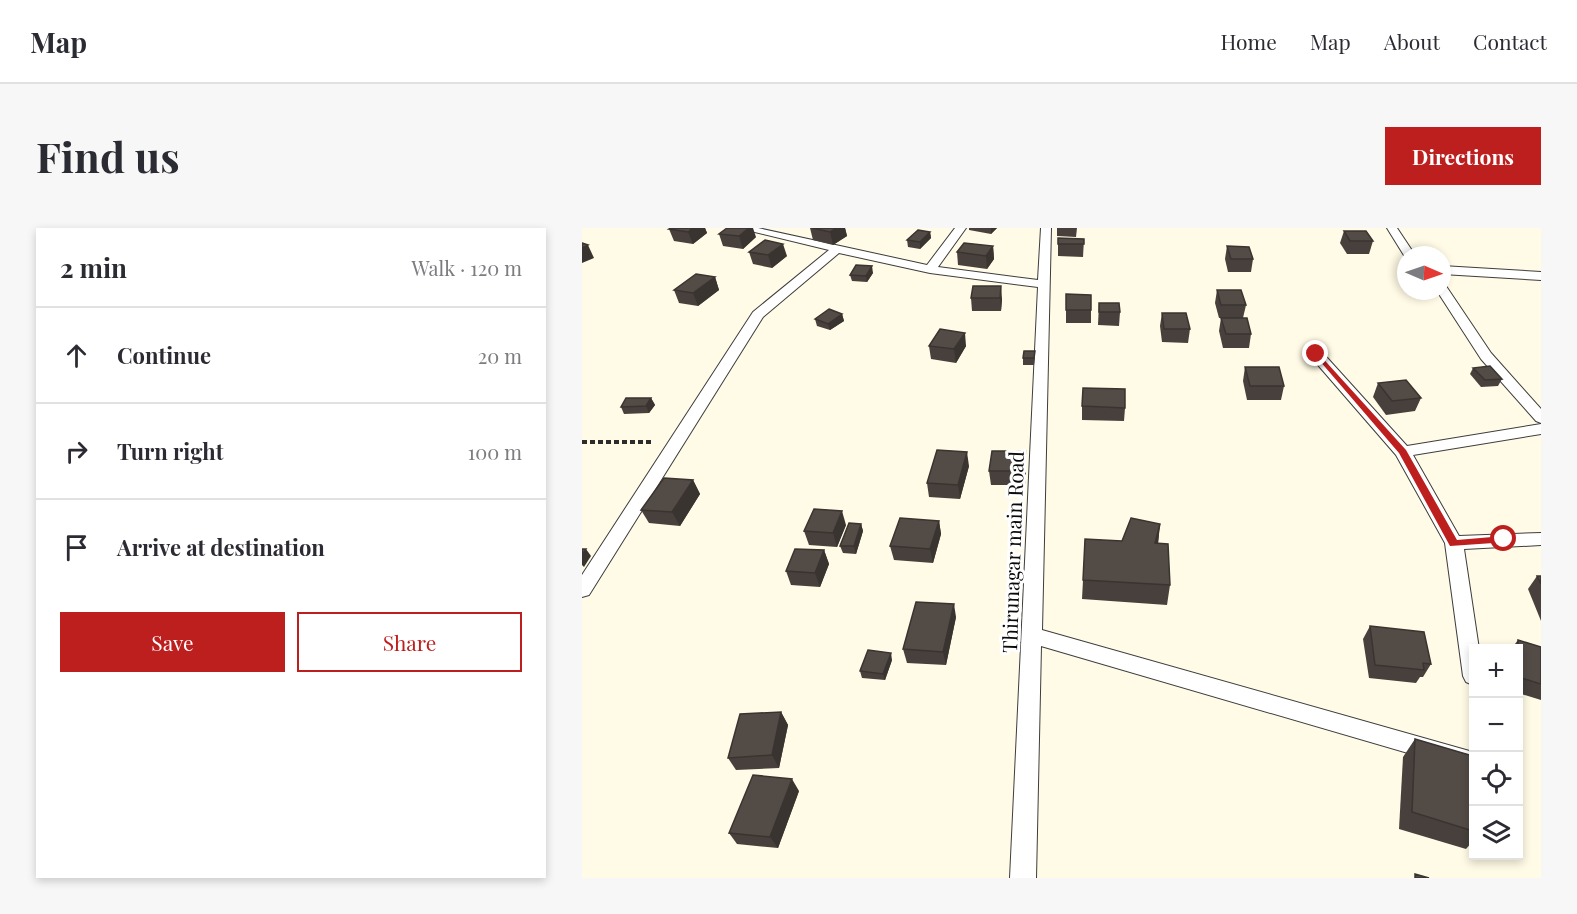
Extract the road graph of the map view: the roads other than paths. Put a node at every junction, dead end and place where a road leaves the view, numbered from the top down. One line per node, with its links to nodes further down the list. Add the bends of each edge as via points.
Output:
1 (743, 228): 6 (street)
2 (961, 228): 7 (street)
3 (1046, 228): 10 (street, Thirunagar main Road)
4 (1392, 228): 5 (street)
5 (1403, 246)
6 (838, 248): 7 (street); 18 (street, via 758,315)
7 (930, 269): 10 (street)
8 (1451, 271): 9 (street)
9 (1541, 276)
10 (1044, 284): 19 (street, Thirunagar main Road)
11 (1449, 300): 13 (street, via 1486,356)
12 (1316, 354): 15 (street)
13 (1541, 418)
14 (1541, 429): 15 (street)
15 (1403, 452): 17 (street)
16 (1541, 539): 17 (street)
17 (1454, 543): 20 (street)
18 (582, 590)
19 (1032, 636): 21 (street); 22 (street, Thirunagar main Road)
20 (1469, 648)
21 (1469, 761)
22 (1023, 878)

